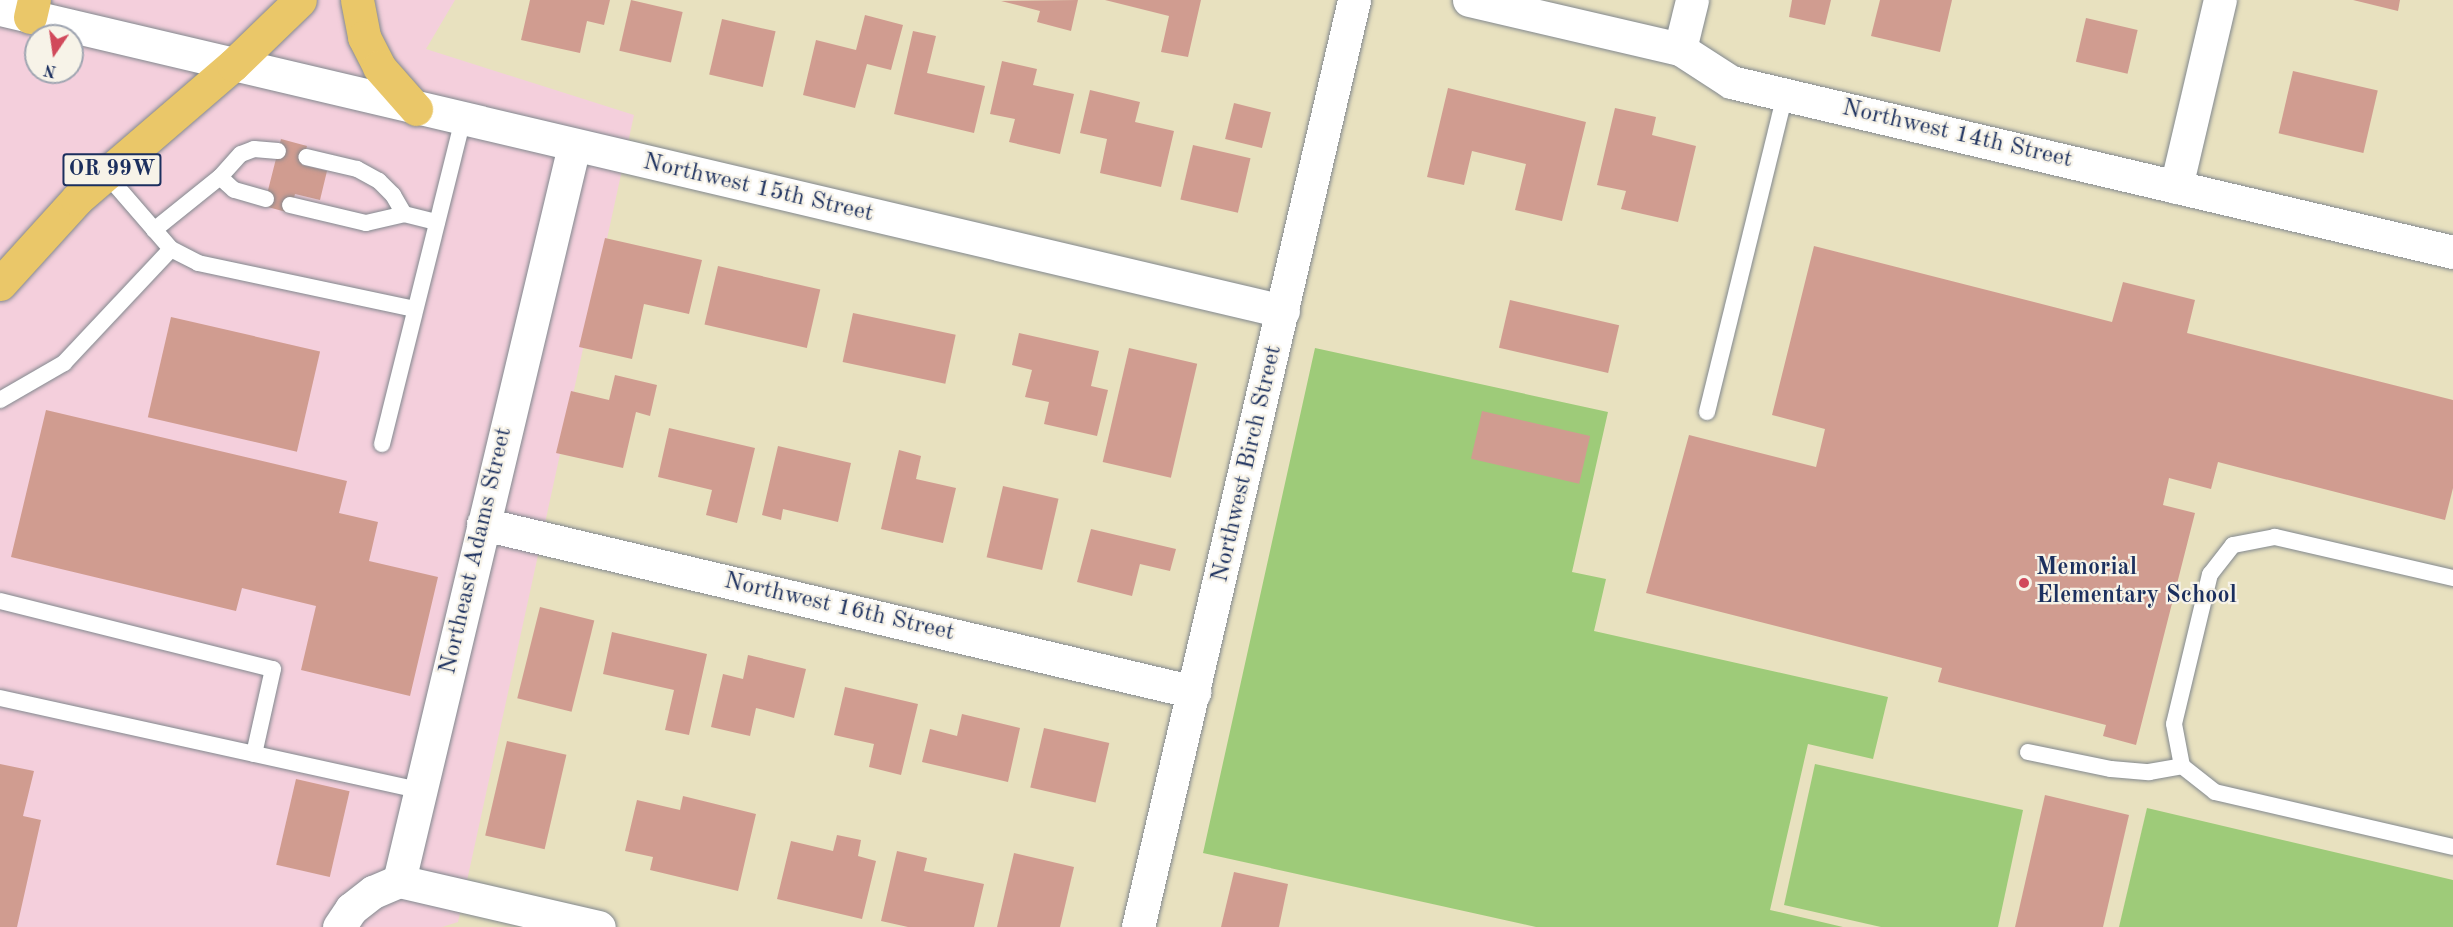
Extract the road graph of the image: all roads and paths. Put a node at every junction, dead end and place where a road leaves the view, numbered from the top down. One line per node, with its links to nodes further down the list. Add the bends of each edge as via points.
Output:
1 (300, 0): 9 (highway, OR 99W)
2 (357, 0): 11 (highway, via 364,38 379,67)
3 (1354, 0): 28 (street, Northwest Birch Street)
4 (1469, 0): 8 (street, Northwest 14th Street)
5 (1692, 0): 8 (street)
6 (2220, 0): 18 (street)
7 (21, 9): 9 (street, Northwest 15th Street)
8 (1680, 49): 10 (street, Northwest 14th Street, via 1731,82)
9 (233, 65): 11 (street, Northwest 15th Street); 16 (highway, OR 99W)
10 (1785, 95): 18 (street, Northwest 14th Street); 30 (lane)
11 (416, 109): 12 (street, Northwest 15th Street)
12 (463, 120): 13 (street, Northwest 15th Street); 22 (lane)
13 (573, 146): 28 (street, Northwest 15th Street); 32 (street, Northeast Adams Street)
14 (278, 151): 17 (lane, via 254,148 241,154)
15 (306, 158): 21 (lane, via 357,169 379,181)
16 (106, 174): 23 (lane); 26 (highway, OR 99W, via 33,244)
17 (220, 177): 19 (lane, via 234,190); 23 (lane)
18 (2176, 187): 25 (street, Northwest 14th Street)
19 (266, 199)
20 (290, 205): 21 (lane, via 366,224)
21 (404, 214): 22 (lane)
22 (437, 222): 27 (lane)
23 (154, 230): 24 (lane)
24 (171, 249): 27 (lane, via 198,263); 29 (lane, via 64,363)
25 (2453, 252)
26 (0, 284)
27 (416, 309): 31 (lane)
28 (1284, 311): 35 (street, Northwest Birch Street)
29 (0, 400)
30 (1707, 412)
31 (382, 444)
32 (483, 524): 35 (street, Northwest 16th Street); 40 (street, Northeast Adams Street)
33 (2453, 578): 39 (lane, via 2275,537 2233,545 2210,574 2174,724)
34 (0, 601): 38 (lane, via 273,669)
35 (1194, 692): 45 (street, Northwest Birch Street)
36 (0, 698): 38 (lane)
37 (2028, 752): 39 (lane, via 2110,769 2149,772)
38 (254, 754): 40 (lane)
39 (2182, 765): 41 (lane, via 2215,792)
40 (420, 790): 42 (street, Northeast Adams Street)
41 (2453, 847)
42 (399, 881): 43 (street, via 373,892 351,909); 44 (street)
43 (339, 927)
44 (599, 927)
45 (1138, 927)

